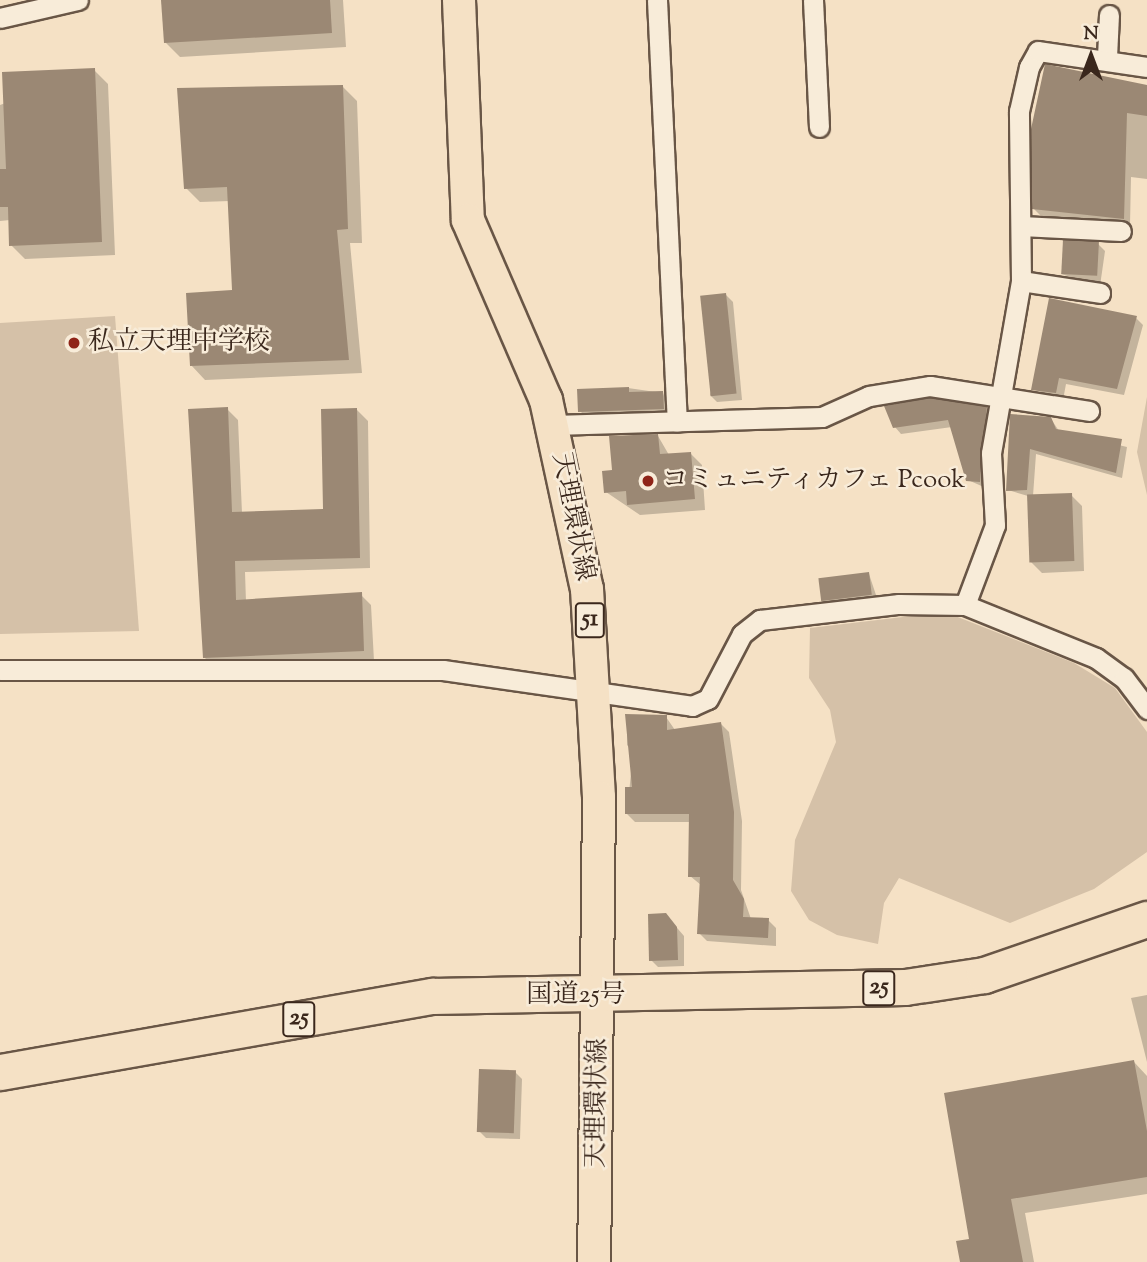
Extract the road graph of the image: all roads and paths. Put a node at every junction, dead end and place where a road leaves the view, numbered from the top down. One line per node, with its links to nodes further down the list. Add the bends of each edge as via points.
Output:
1 (78, 0): 6 (street)
2 (459, 0): 17 (main road, 天理環状線 / 51, via 468,220 527,345)
3 (657, 0): 16 (street)
4 (813, 0): 9 (street)
5 (1110, 15): 7 (street)
6 (0, 18)
7 (1107, 57): 8 (street); 10 (street, via 1034,54 1019,111)
8 (1147, 67)
9 (819, 127)
10 (1021, 226): 11 (street); 12 (street)
11 (1121, 231)
12 (1021, 281): 13 (street); 14 (street)
13 (1100, 293)
14 (1001, 394): 15 (street); 16 (street, via 930,386 869,396 821,417); 18 (street, via 991,453 995,526)
15 (1089, 411)
16 (677, 422): 17 (street)
17 (553, 425): 20 (main road, 天理環状線 / 51, via 587,589)
18 (965, 605): 20 (street, via 899,604 760,620 742,635 708,699 692,706); 21 (street, via 1096,658 1124,678)
19 (0, 670): 20 (street, via 443,670)
20 (593, 689): 23 (main road, 天理環状線 / 51)
21 (1147, 709)
22 (1147, 919): 23 (highway, 国道25号 / 25, via 984,975 905,987)
23 (600, 998): 24 (highway, 国道25号 / 25, via 432,996); 25 (main road, 天理環状線 / 51)
24 (0, 1072)
25 (594, 1262)

